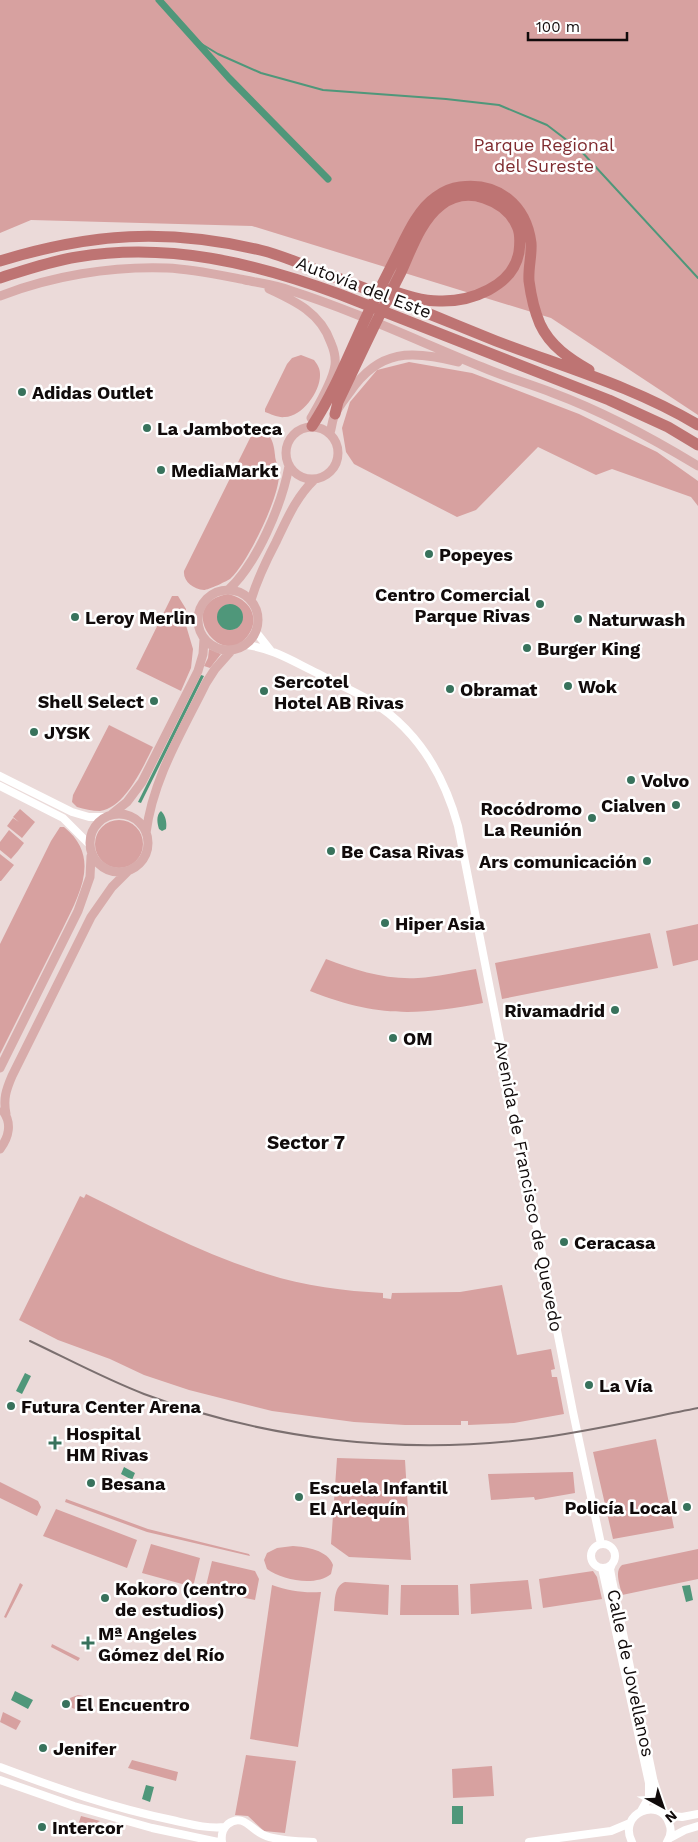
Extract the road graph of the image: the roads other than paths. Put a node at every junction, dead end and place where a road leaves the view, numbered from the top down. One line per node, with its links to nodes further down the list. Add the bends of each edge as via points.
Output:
1 (0, 261): 4 (highway, Autovía del Este, via 77,242 120,236 167,236 214,240 263,250)
2 (0, 278): 14 (highway, Autovía del Este, via 78,257 121,253 209,257 259,267 339,294 609,400 668,427)
3 (392, 278): 4 (highway, via 430,217 456,196 480,196 491,200 512,217 519,229 518,261 507,278 491,289 469,297 439,301 407,296 360,280); 7 (highway); 9 (highway, via 409,232 435,198 452,188 466,186 494,190 507,197 527,225 531,244 529,279 541,326 554,344 572,360)
4 (345, 281): 9 (highway, Autovía del Este)
5 (252, 282): 6 (main road, via 166,268 123,270 42,283); 8 (main road, via 288,289); 12 (main road, via 303,306 330,338 335,366)
6 (0, 296)
7 (368, 326): 10 (highway); 12 (highway)
8 (485, 368): 10 (main road, via 422,354 390,358 373,366 356,383); 16 (main road, via 599,412)
9 (615, 384): 11 (highway, Autovía del Este)
10 (335, 414): 13 (main road)
11 (698, 425)
12 (310, 426): 13 (main road); 15 (main road, via 296,431 287,443)
13 (330, 433): 17 (main road, via 338,448 336,464 327,474)
14 (698, 445)
15 (289, 466): 17 (main road, via 300,476); 18 (main road, via 279,503 259,545 243,573)
16 (698, 466)
17 (315, 479): 19 (main road, via 292,509)
18 (228, 590): 19 (main road, via 244,594); 21 (main road, via 211,595 200,608 198,624)
19 (251, 600): 20 (main road, via 258,616)
20 (256, 632): 22 (main road); 24 (street, Avenida de Francisco de Quevedo)
21 (204, 639): 23 (main road, via 218,649); 27 (main road, via 198,671 148,772 127,802)
22 (246, 645): 23 (main road); 24 (street, Avenida de Francisco de Quevedo)
23 (231, 651): 28 (main road, via 212,673 160,776)
24 (271, 651): 35 (street, Avenida de Francisco de Quevedo, via 371,701 389,715 425,752 447,791 458,826)
25 (0, 776): 27 (street, via 72,812 89,817)
26 (0, 786): 29 (street, via 64,818)
27 (109, 815): 28 (main road, via 131,816 142,824); 29 (main road, via 92,830)
28 (146, 833): 31 (main road, via 148,844 144,858)
29 (89, 844): 30 (main road)
30 (92, 856): 31 (main road, via 105,870); 32 (main road, via 90,878 78,911)
31 (128, 871): 33 (main road, via 91,917 12,1076 4,1094)
32 (0, 1068)
33 (3, 1110): 34 (main road, via 9,1131)
34 (0, 1149)
35 (601, 1544): 36 (street, via 613,1549 615,1557); 37 (street, via 591,1555 594,1564)
36 (612, 1564): 37 (street); 41 (street, Calle de Jovellanos, via 610,1570 656,1800)
37 (602, 1568): 40 (street, Calle de Jovellanos, via 649,1783 648,1797)
38 (0, 1767): 45 (street, via 124,1808 207,1828)
39 (0, 1780): 49 (street, via 74,1806 152,1828)
40 (641, 1811): 41 (street, via 652,1809); 43 (street)
41 (662, 1814): 42 (street, via 682,1817); 48 (street, Calle de Jovellanos, via 670,1824)
42 (698, 1814)
43 (630, 1823): 51 (street, via 612,1831); 52 (street, via 628,1833)
44 (698, 1826): 48 (street)
45 (225, 1827): 46 (street, via 234,1821 243,1821); 49 (street)
46 (254, 1830): 47 (street); 50 (street, via 267,1837)
47 (256, 1840)
48 (668, 1840)
49 (220, 1842)
50 (313, 1842)
51 (529, 1842)
52 (632, 1842)

